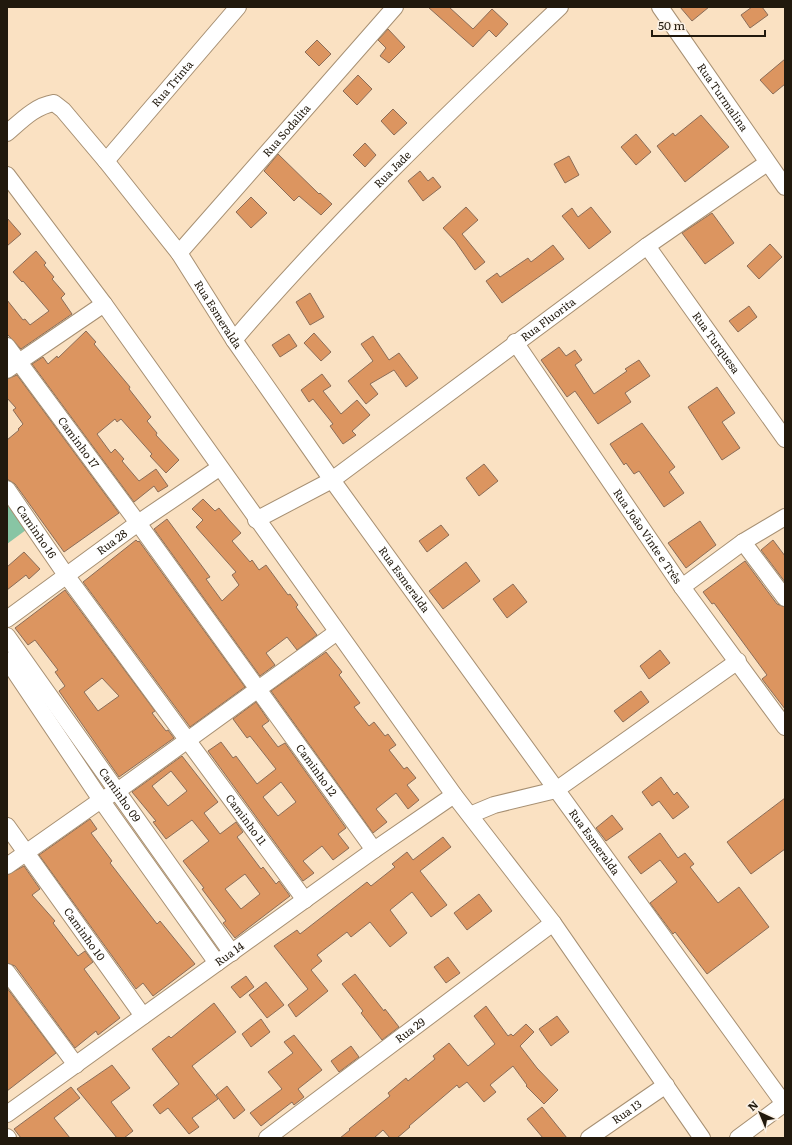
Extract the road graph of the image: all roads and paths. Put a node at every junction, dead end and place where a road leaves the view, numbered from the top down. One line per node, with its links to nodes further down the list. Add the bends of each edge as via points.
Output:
1 (238, 7): 6 (street, Rua Trinta)
2 (394, 7): 11 (street, Rua Sodalita)
3 (560, 7): 13 (street, Rua Jade, via 346,216)
4 (660, 7): 7 (street, Rua Turmalina)
5 (7, 133): 6 (street, Rua Esmeralda, via 37,109 54,103 63,110)
6 (106, 161): 11 (street, Rua Esmeralda)
7 (767, 163): 9 (street, Rua Turmalina); 10 (street, Rua Fluorita)
8 (7, 175): 12 (street)
9 (785, 187)
10 (647, 246): 14 (street, Rua Fluorita); 17 (street, Rua Turquesa)
11 (179, 253): 13 (street, Rua Esmeralda)
12 (104, 304): 16 (street); 18 (street)
13 (234, 340): 19 (street, Rua Esmeralda)
14 (515, 342): 19 (street, Rua Fluorita); 26 (street, Rua João Vinte e Três)
15 (7, 346): 16 (street, Caminho 17)
16 (13, 367): 23 (street, Caminho 17)
17 (785, 439)
18 (219, 468): 22 (street); 23 (street, Rua 28)
19 (332, 480): 22 (street, Rua Fluorita); 36 (street, Rua Esmeralda)
20 (7, 489): 25 (street, Caminho 16)
21 (785, 517): 24 (street)
22 (256, 520): 29 (street)
23 (138, 523): 25 (street, Rua 28); 33 (street, Caminho 17)
24 (743, 542): 26 (street); 27 (street)
25 (66, 575): 28 (street, Rua 28); 35 (street, Caminho 16)
26 (682, 587): 32 (street, Rua João Vinte e Três)
27 (785, 598)
28 (7, 619)
29 (337, 632): 33 (street); 38 (street)
30 (7, 636): 37 (street, Caminho 09)
31 (7, 660): 39 (street, Caminho 09)
32 (738, 661): 34 (street, Rua João Vinte e Três); 36 (street)
33 (259, 689): 35 (street); 42 (street, Caminho 12)
34 (785, 726)
35 (188, 739): 37 (street); 45 (street, Caminho 11)
36 (556, 790): 40 (street, via 494,805); 53 (street, Rua Esmeralda)
37 (116, 792): 39 (street); 47 (street, Caminho 09)
38 (454, 795): 40 (street); 42 (street, Rua 14)
39 (101, 800): 43 (street); 48 (street, Caminho 09)
40 (470, 815): 46 (street)
41 (7, 826): 43 (street, Caminho 10)
42 (374, 850): 45 (street, Rua 14)
43 (27, 852): 44 (street); 50 (street, Caminho 10)
44 (7, 866)
45 (305, 900): 47 (street, Rua 14)
46 (553, 923): 52 (street); 55 (street, Rua 29)
47 (232, 954): 48 (street, Rua 14)
48 (217, 963): 50 (street, Rua 14)
49 (7, 972): 51 (street)
50 (143, 1016): 51 (street, Rua 14)
51 (76, 1065): 54 (street, Rua 14)
52 (666, 1085): 56 (street, Rua 13); 57 (street)
53 (785, 1104): 58 (street)
54 (7, 1114)
55 (267, 1138)
56 (588, 1138)
57 (702, 1138)
58 (738, 1138)

